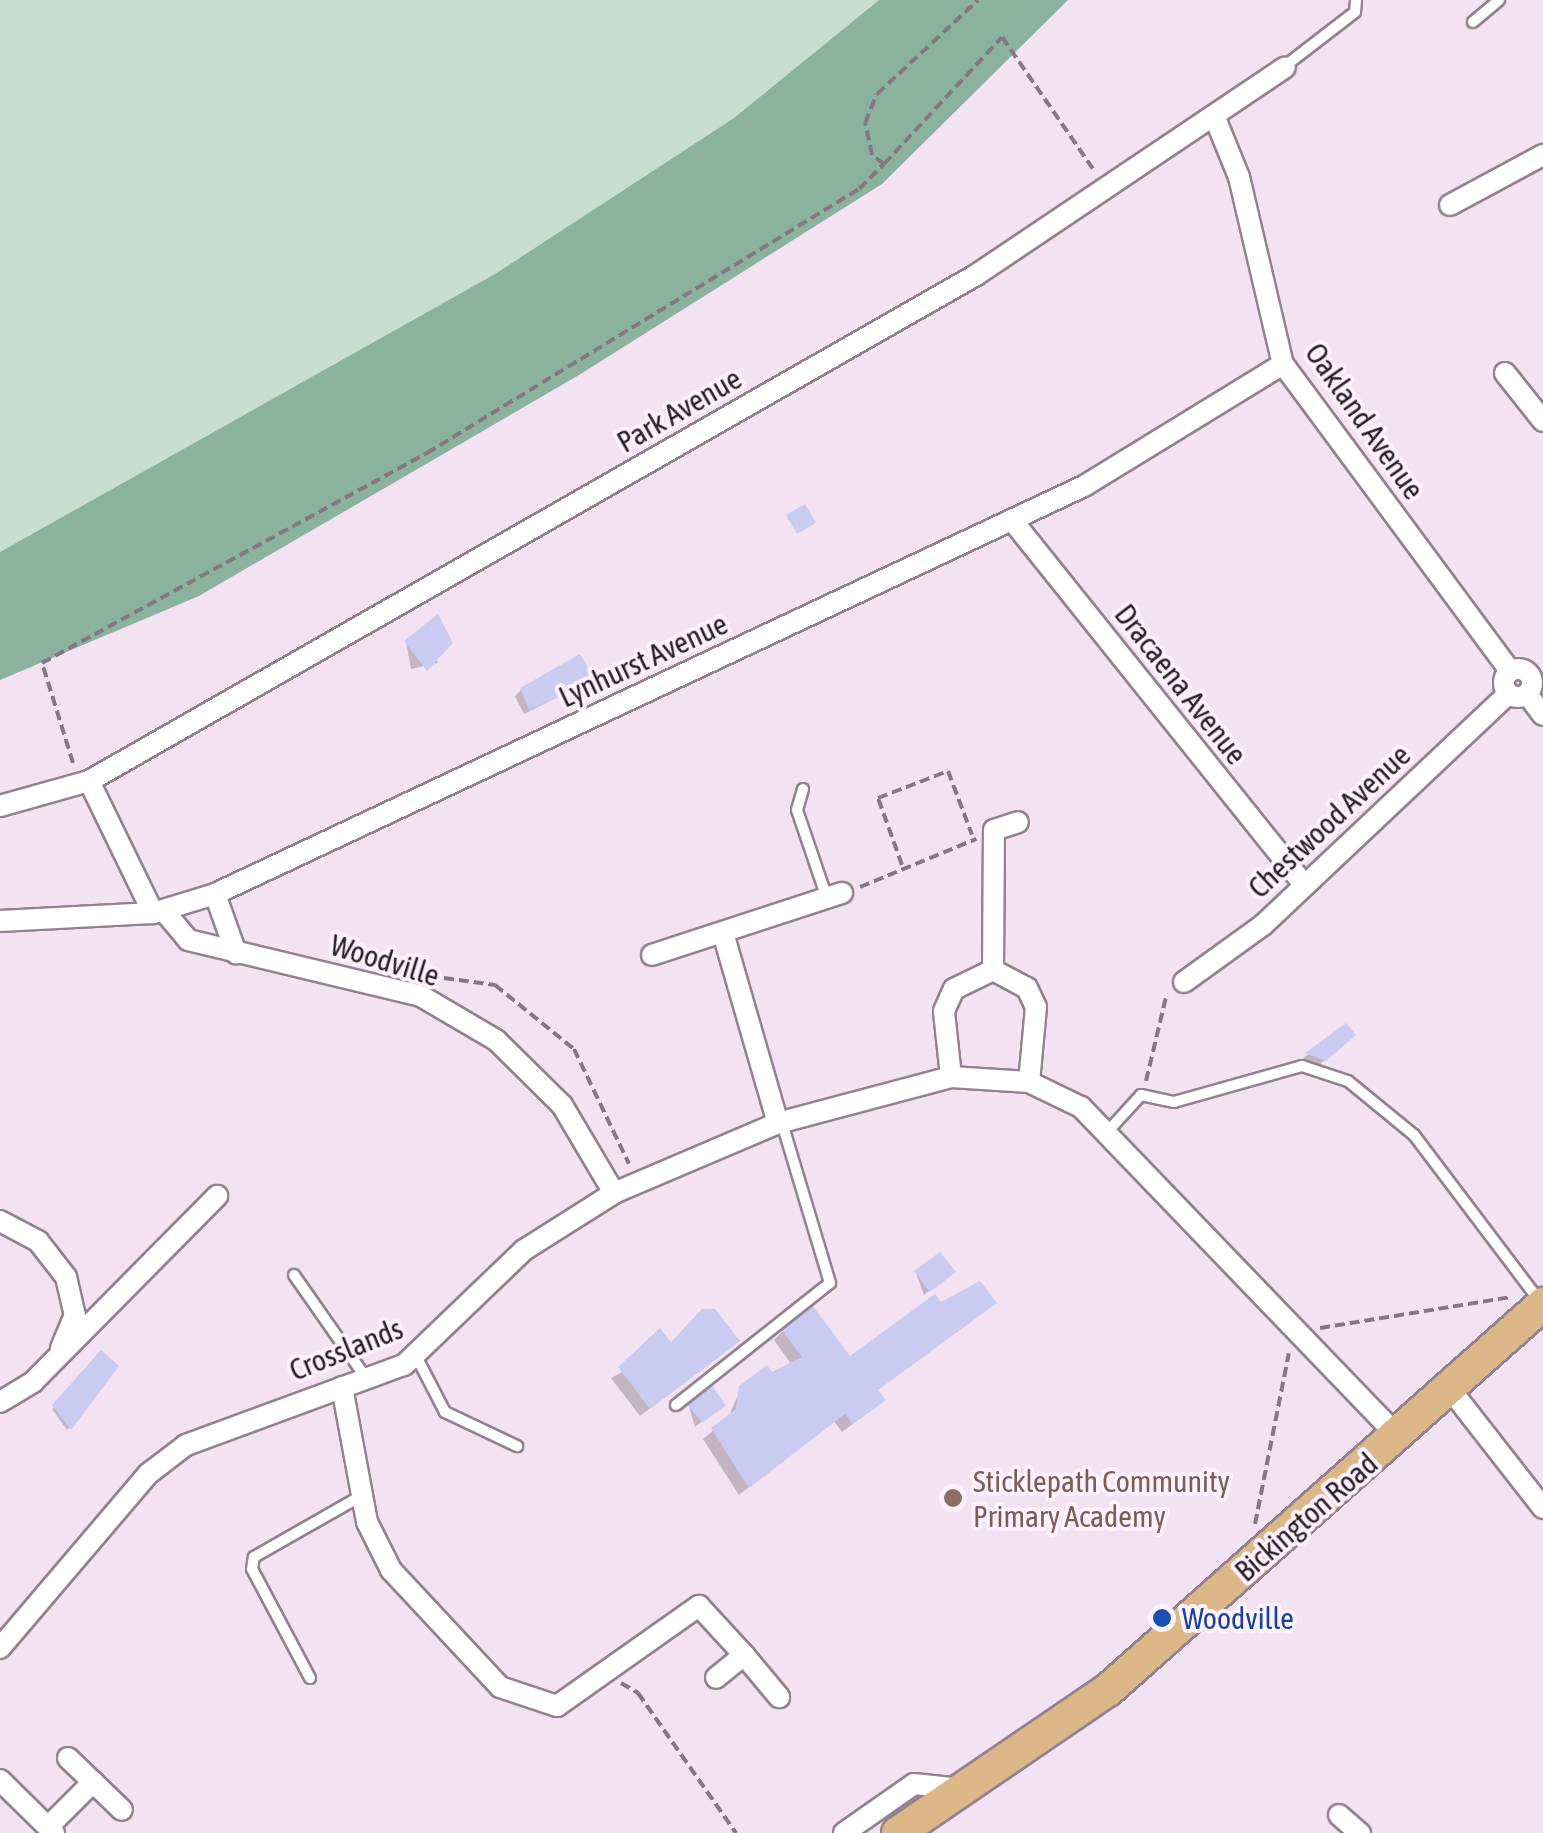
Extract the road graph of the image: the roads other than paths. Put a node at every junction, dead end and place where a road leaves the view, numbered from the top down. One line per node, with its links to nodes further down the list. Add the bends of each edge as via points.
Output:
1 (1356, 0): 4 (lane, via 1355,12)
2 (1499, 0): 3 (lane)
3 (1473, 22)
4 (1284, 67): 5 (street, Park Avenue)
5 (1215, 118): 8 (street, Oakland Avenue, via 1239,177); 14 (street, Park Avenue, via 1108,193)
6 (1543, 155): 7 (street)
7 (1450, 204)
8 (1283, 364): 11 (street, Lynhurst Avenue); 12 (street, Oakland Avenue)
9 (1505, 373): 10 (street)
10 (1543, 420)
11 (1012, 520): 18 (street, Dracaena Avenue); 19 (street, Lynhurst Avenue)
12 (1523, 679): 13 (street, Oakland Avenue); 18 (street, Chestwood Avenue)
13 (1543, 715)
14 (85, 782): 16 (street, Park Avenue); 21 (street)
15 (803, 789): 20 (lane, via 797,810)
16 (0, 806)
17 (1018, 822): 26 (street, via 984,838)
18 (1303, 883): 27 (street, Chestwood Avenue)
19 (215, 894): 21 (street, Lynhurst Avenue); 24 (street)
20 (834, 895): 23 (street)
21 (159, 912): 22 (street, Lynhurst Avenue); 24 (street, Woodville, via 188,940)
22 (0, 921)
23 (724, 933): 25 (street); 30 (street)
24 (236, 953): 32 (street, Woodville, via 400,991 496,1040 562,1105)
25 (652, 955)
26 (993, 970): 28 (street, via 954,989 944,1011); 29 (street, via 1026,988 1036,1006)
27 (1184, 982)
28 (951, 1077): 29 (street); 30 (street)
29 (1029, 1082): 31 (street)
30 (780, 1123): 32 (street); 43 (lane, via 830,1283)
31 (1109, 1130): 36 (lane, via 1141,1095 1174,1102 1302,1066 1348,1081 1414,1135); 44 (street)
32 (614, 1194): 37 (street, Crosslands, via 524,1250)
33 (216, 1196): 38 (street)
34 (0, 1221): 38 (street, via 38,1241 66,1277 75,1315)
35 (294, 1275): 39 (lane)
36 (1543, 1304): 41 (main road, Bickington Road)
37 (416, 1356): 39 (street, Crosslands); 45 (lane, via 444,1412)
38 (56, 1359): 42 (street)
39 (366, 1378): 40 (street, Crosslands)
40 (342, 1386): 46 (street); 48 (street, Crosslands, via 186,1446 91,1541)
41 (1450, 1389): 44 (main road, Bickington Road); 47 (street)
42 (0, 1402)
43 (676, 1405)
44 (1398, 1436): 56 (main road, Bickington Road, via 1108,1690)
45 (517, 1446)
46 (362, 1495): 49 (street, via 391,1570 500,1687 557,1706 688,1608 711,1614); 50 (lane, via 254,1557 252,1569)
47 (1543, 1508)
48 (0, 1648)
49 (744, 1655): 51 (street); 52 (street)
50 (310, 1678)
51 (716, 1678)
52 (778, 1697)
53 (68, 1758): 55 (street)
54 (0, 1780): 59 (street)
55 (93, 1782): 57 (street); 59 (street)
56 (963, 1790): 60 (street, via 914,1784); 61 (main road, Bickington Road)
57 (122, 1810)
58 (1339, 1815): 62 (street)
59 (50, 1830)
60 (844, 1833)
61 (898, 1833)
62 (1360, 1833)

